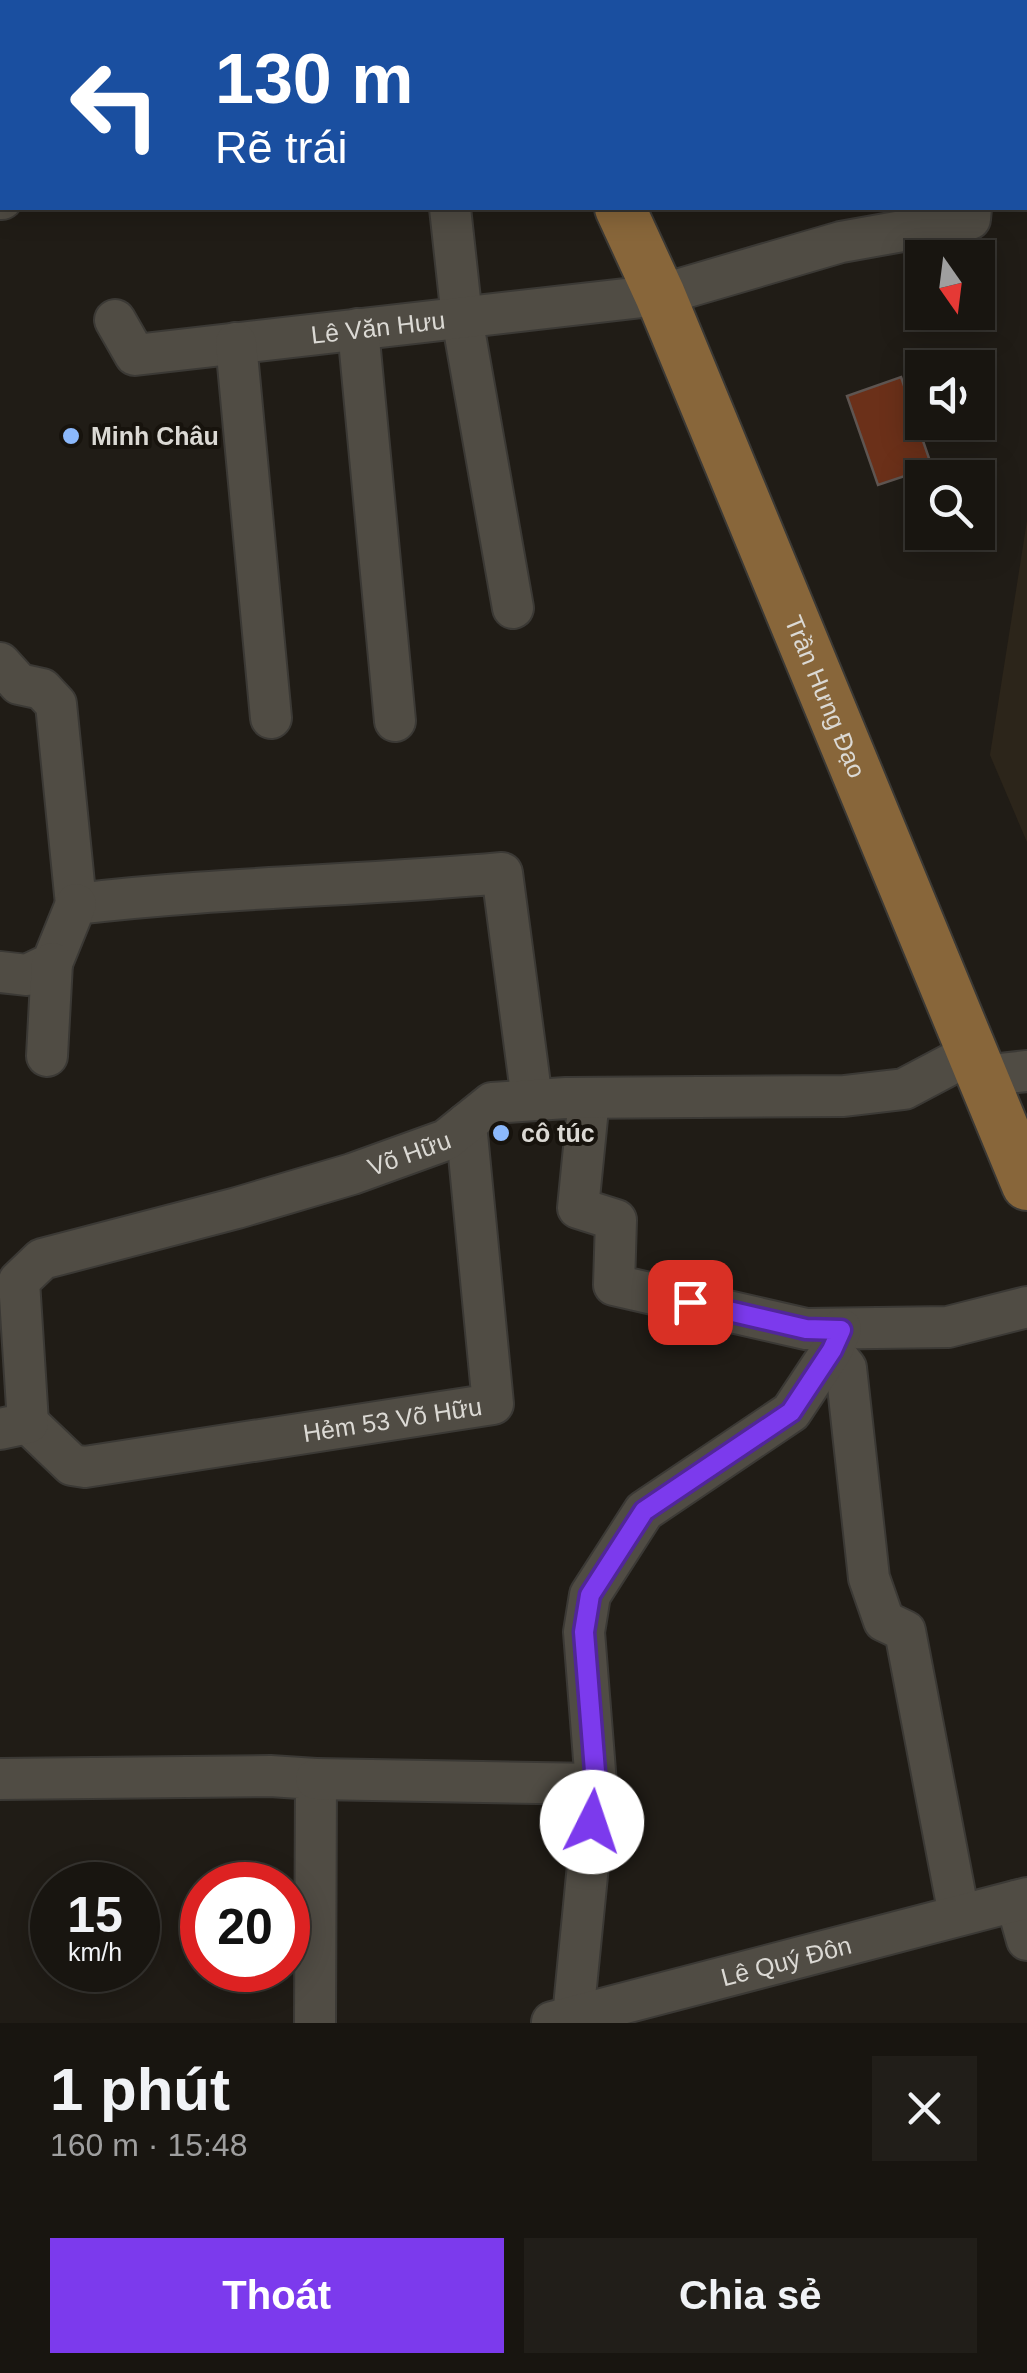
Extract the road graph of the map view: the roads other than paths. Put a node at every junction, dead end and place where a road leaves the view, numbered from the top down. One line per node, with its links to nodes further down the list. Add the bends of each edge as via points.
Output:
1 (450, 210): 5 (street)
2 (621, 210): 4 (main road, Trần Hưng Đạo)
3 (971, 210): 4 (street, Lê Văn Hưu, via 970,219 841,242)
4 (660, 295): 5 (street, Lê Văn Hưu); 17 (main road, Trần Hưng Đạo)
5 (462, 318): 7 (street, Lê Văn Hưu); 9 (street)
6 (115, 320): 8 (street, Lê Văn Hưu, via 136,355)
7 (358, 329): 8 (street, Lê Văn Hưu); 12 (street)
8 (236, 344): 11 (street)
9 (513, 608)
10 (0, 663): 13 (street, via 19,684 42,689 56,704)
11 (271, 718)
12 (395, 721)
13 (76, 904): 14 (street); 19 (street, via 502,873)
14 (52, 962): 15 (street, via 27,975); 16 (street)
15 (0, 972)
16 (47, 1056)
17 (993, 1067): 18 (street, Võ Hữu, via 844,1096); 21 (main road, Trần Hưng Đạo)
18 (590, 1098): 19 (street, Võ Hữu); 23 (street, via 578,1208 616,1220 614,1285)
19 (532, 1100): 20 (street, Võ Hữu, via 492,1103)
20 (466, 1124): 24 (street, Võ Hữu, via 446,1140 352,1174 42,1259 18,1281); 24 (street, Hẻm 53 Võ Hữu, via 493,1404 85,1467)
21 (1027, 1184)
22 (1027, 1308): 23 (street, via 948,1327)
23 (837, 1340): 27 (street, via 791,1412 644,1511 590,1595 584,1632); 29 (street, via 846,1368 869,1578 884,1621 905,1631)
24 (14, 1426)
25 (0, 1779): 26 (street)
26 (316, 1779): 27 (street); 32 (street)
27 (596, 1784): 31 (street)
28 (1022, 1899): 29 (street, Lê Quý Đôn); 30 (street)
29 (959, 1915): 31 (street, Lê Quý Đôn)
30 (1027, 1940)
31 (560, 2020)
32 (315, 2023)

